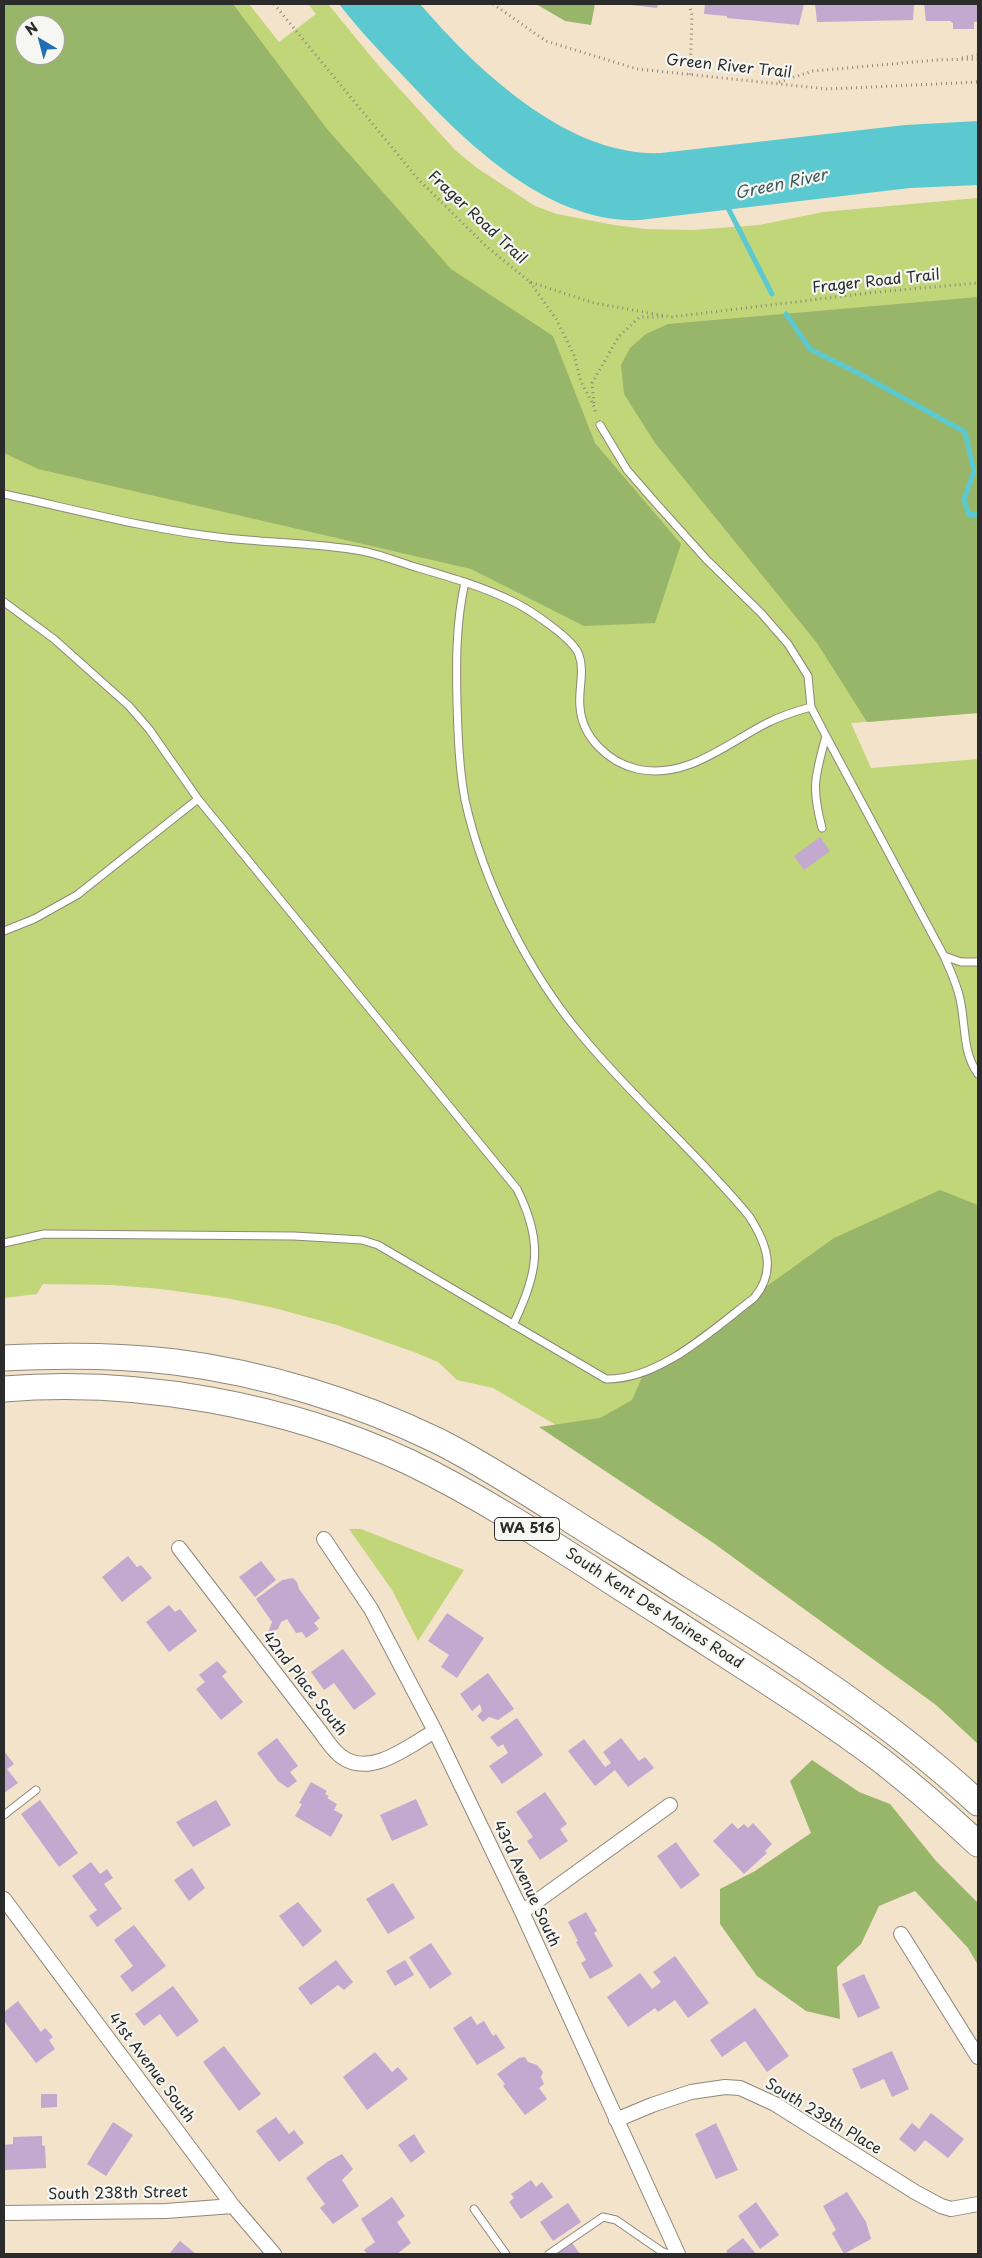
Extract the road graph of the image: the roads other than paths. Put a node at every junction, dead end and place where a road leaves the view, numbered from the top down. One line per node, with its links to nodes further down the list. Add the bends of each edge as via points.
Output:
1 (600, 425): 5 (lane, via 627,470 788,644 808,676)
2 (4, 494): 3 (lane, via 149,526 225,538 364,551)
3 (465, 582): 5 (lane, via 515,602 573,644 580,656 580,707 590,737 600,749 623,765 651,771 677,769 768,722); 14 (lane, via 458,615 456,658 459,752 474,836 503,909 552,996 581,1036 737,1201 758,1230 767,1257 766,1278 754,1298 678,1355 619,1379 606,1378)
4 (4, 602): 7 (lane, via 54,638 129,706)
5 (811, 707): 6 (lane)
6 (826, 736): 8 (lane, via 814,780 814,796); 10 (lane)
7 (198, 798): 9 (lane, via 77,895); 14 (lane, via 517,1189 535,1239 528,1294)
8 (822, 828)
9 (4, 932)
10 (944, 956): 11 (lane, via 961,962); 12 (lane, via 960,1000 968,1054)
11 (978, 962)
12 (978, 1074)
13 (4, 1243): 14 (lane, via 44,1234 294,1236 362,1240 378,1244)
14 (513, 1325)
15 (4, 1358): 21 (highway, South Kent Des Moines Road / WA 516, via 114,1358 175,1362 233,1372 351,1405 438,1441 518,1487 848,1698 898,1734)
16 (4, 1389): 24 (highway, South Kent Des Moines Road / WA 516, via 106,1388 196,1398 310,1424 408,1462 512,1519 806,1706 883,1762)
17 (324, 1539): 19 (street, 43rd Avenue South, via 371,1609)
18 (179, 1548): 19 (street, 42nd Place South, via 342,1758 353,1763 372,1764)
19 (436, 1731): 26 (street, 43rd Avenue South)
20 (36, 1790): 23 (lane)
21 (978, 1803)
22 (670, 1805): 26 (street)
23 (4, 1815)
24 (978, 1844)
25 (4, 1899): 31 (street, 41st Avenue South)
26 (522, 1912): 29 (street, 43rd Avenue South)
27 (901, 1934): 28 (street)
28 (978, 2057)
29 (616, 2120): 30 (street, South 239th Place, via 685,2094 725,2086 740,2088 775,2104 941,2206 951,2209); 38 (street, 43rd Avenue South)
30 (978, 2204)
31 (233, 2206): 33 (street, South 238th Street, via 166,2211); 34 (street, 41st Avenue South)
32 (474, 2208): 35 (lane)
33 (4, 2213)
34 (274, 2254)
35 (506, 2254)
36 (549, 2254): 37 (lane, via 602,2217 616,2220)
37 (669, 2254)
38 (678, 2254)

